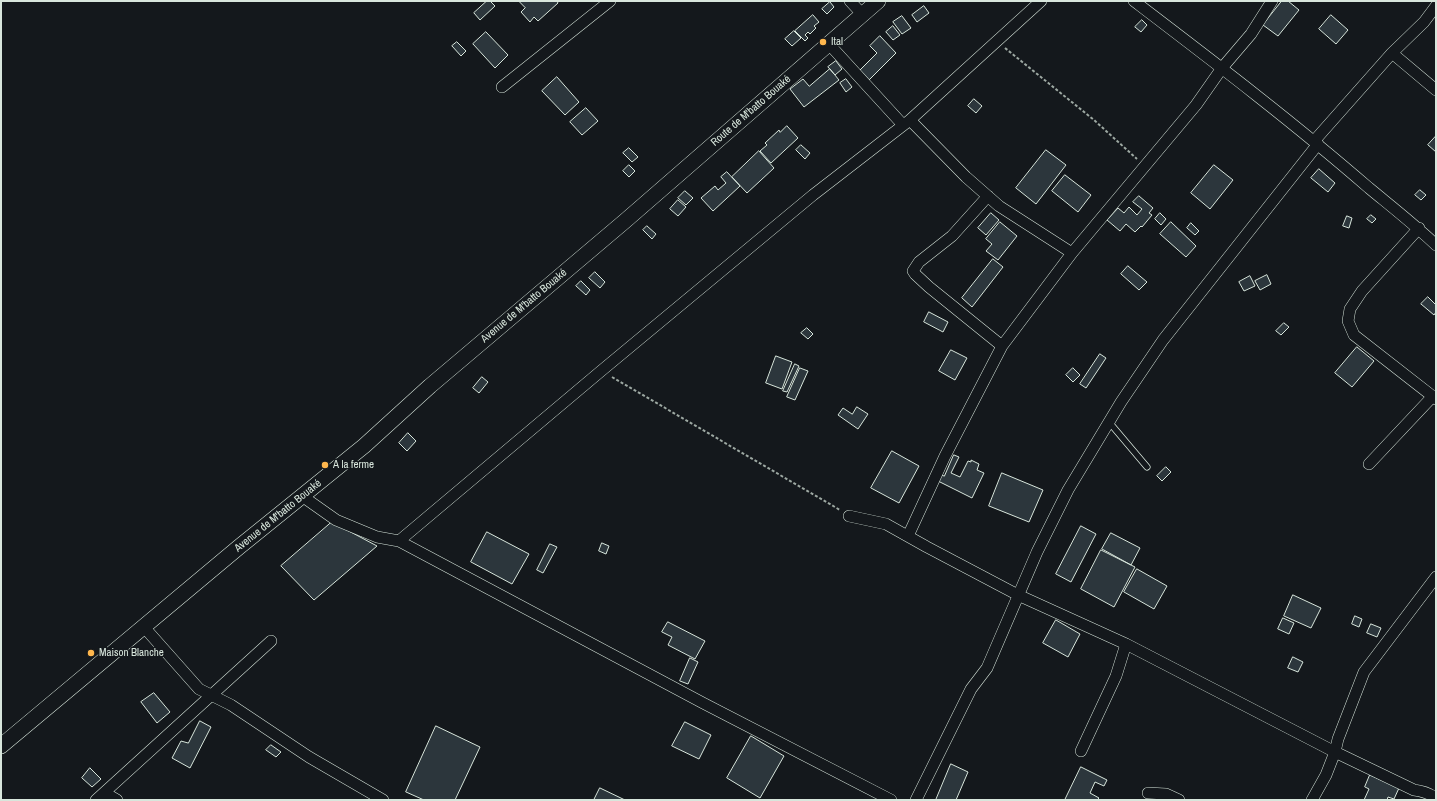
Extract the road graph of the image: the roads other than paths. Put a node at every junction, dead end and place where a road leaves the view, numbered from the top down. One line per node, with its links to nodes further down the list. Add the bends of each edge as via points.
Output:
1 (610, 1): 12 (street)
2 (850, 1): 8 (street)
3 (878, 1): 8 (street, Route de M'batto Bouaké)
4 (1041, 1): 14 (street)
5 (1134, 1): 11 (street)
6 (1272, 1): 11 (street, via 1251,34)
7 (1436, 6): 10 (street, via 1424,22)
8 (862, 14): 9 (street, Route de M'batto Bouaké)
9 (828, 43): 14 (street); 17 (street, Route de M'batto Bouaké)
10 (1392, 53): 13 (street); 15 (street)
11 (1222, 68): 15 (street); 20 (street, via 1196,105)
12 (502, 87)
13 (1436, 90)
14 (907, 123): 16 (street); 29 (street, via 813,196)
15 (1316, 142): 18 (street); 23 (street, via 1163,340)
16 (988, 196): 20 (street, via 999,206); 21 (street, via 952,236 919,262 913,271 929,288)
17 (625, 221): 26 (street, Avenue de M'batto Bouaké, via 430,386 364,446)
18 (1419, 228): 19 (street); 22 (street, via 1362,291 1350,309 1348,321 1354,335)
19 (1436, 245)
20 (1072, 253): 21 (street)
21 (1002, 346): 28 (street, via 945,456)
22 (1435, 398): 24 (street)
23 (1109, 422): 25 (lane); 31 (street, via 1068,490)
24 (1369, 464)
25 (1147, 467)
26 (302, 496): 29 (street, via 336,520 377,537); 32 (street, Avenue de M'batto Bouaké)
27 (849, 516): 28 (street, via 886,524)
28 (908, 536): 31 (street)
29 (399, 541): 44 (street)
30 (1436, 577): 38 (street, via 1364,672)
31 (1018, 595): 34 (street); 45 (street, via 988,668 971,689)
32 (144, 627): 35 (street, via 199,689); 36 (street, Avenue de M'batto Bouaké)
33 (271, 641): 35 (street)
34 (1126, 644): 37 (street, via 1116,676); 38 (street)
35 (212, 696): 40 (street); 43 (street, via 231,705 309,757)
36 (1, 746)
37 (1081, 751)
38 (1335, 752): 41 (street); 47 (street)
39 (1148, 794): 46 (street, via 1166,794)
40 (101, 797): 42 (street)
41 (1436, 799)
42 (118, 800)
43 (383, 800)
44 (891, 800)
45 (916, 800)
46 (1179, 800)
47 (1312, 800)

